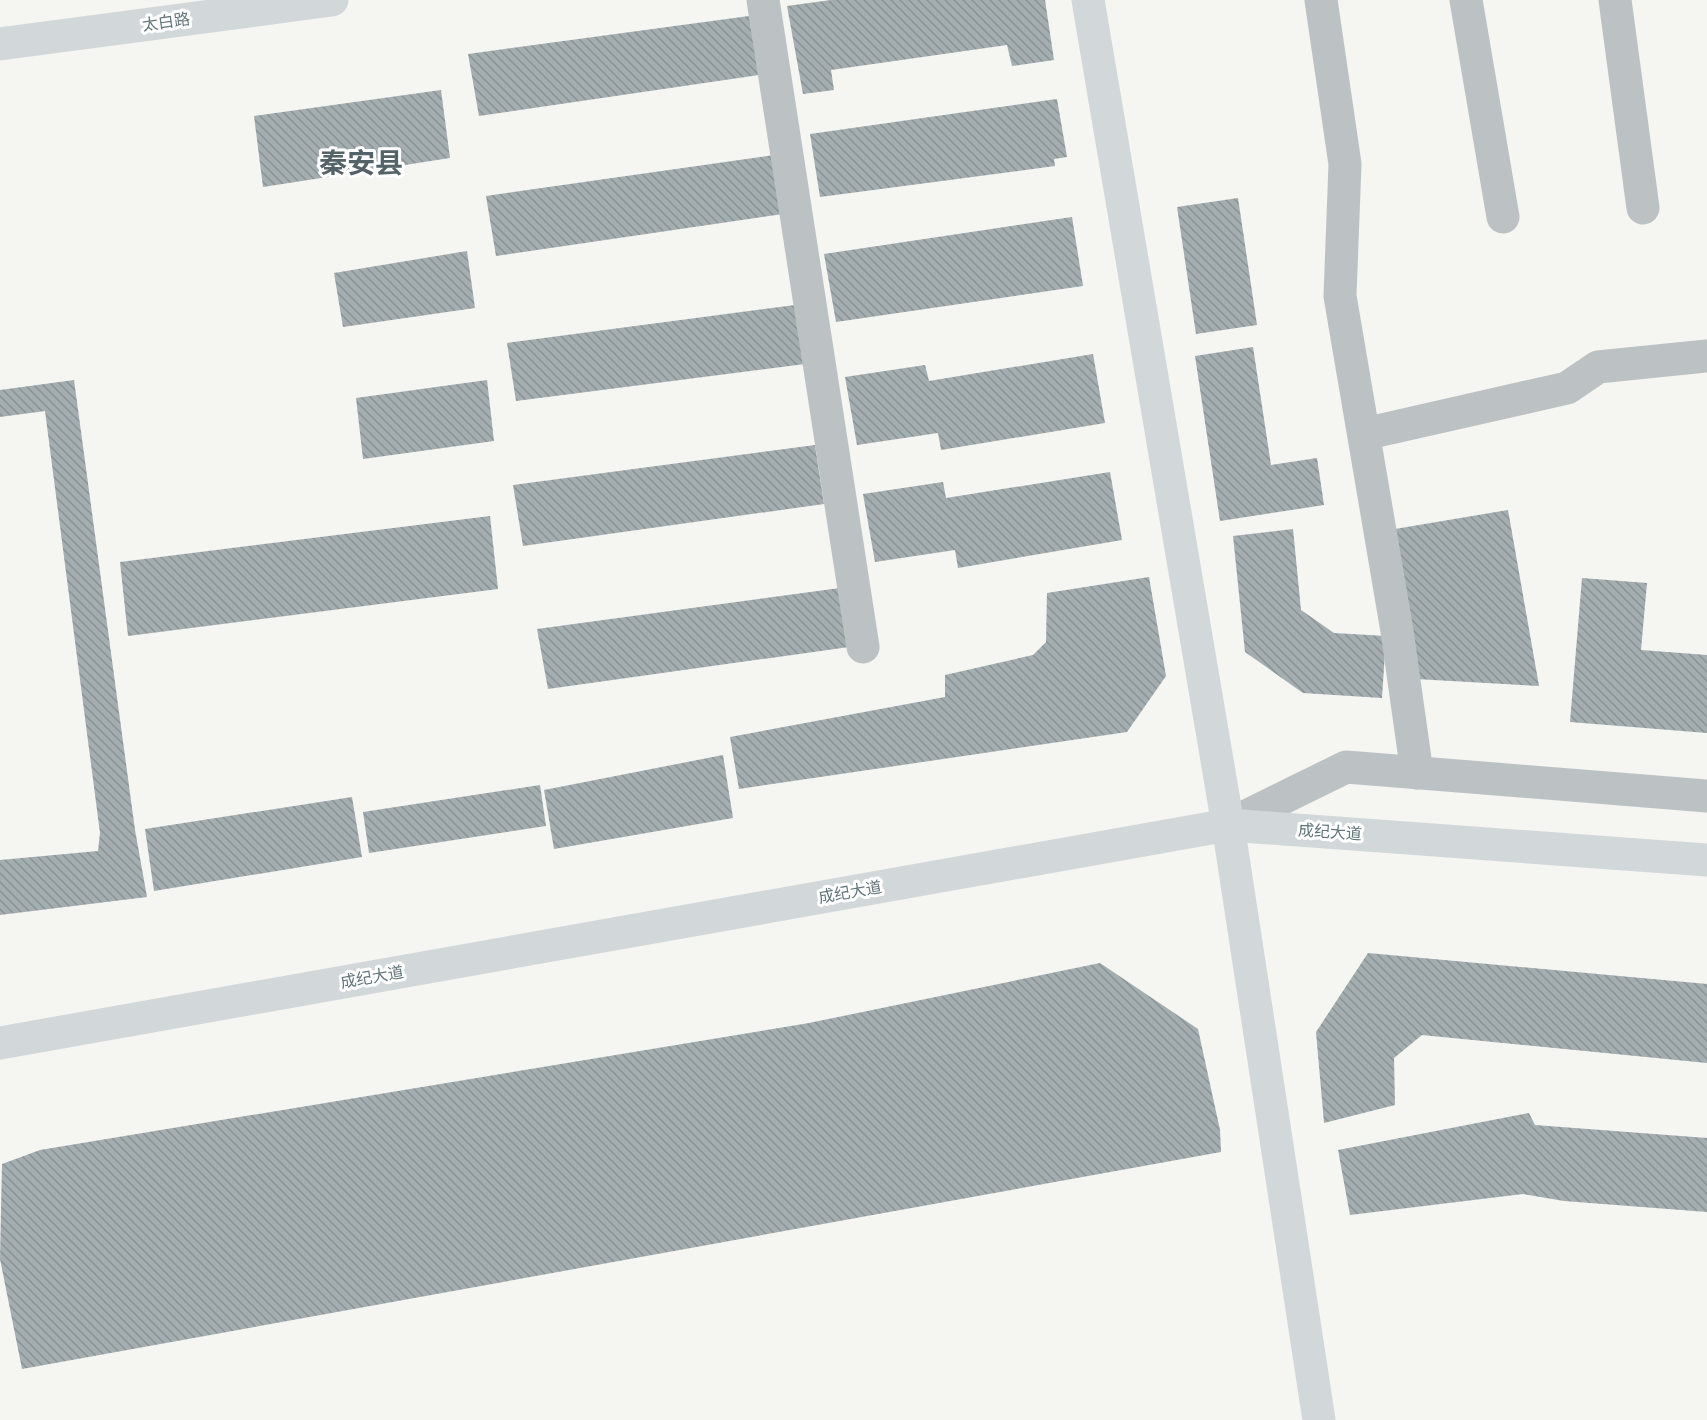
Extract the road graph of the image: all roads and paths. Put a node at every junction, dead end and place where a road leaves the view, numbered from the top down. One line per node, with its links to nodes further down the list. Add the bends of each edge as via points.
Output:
1 (332, 0): 7 (main road, 太白路)
2 (763, 0): 12 (street)
3 (1088, 0): 15 (main road)
4 (1321, 0): 11 (street, via 1345,164 1340,296)
5 (1466, 0): 9 (street)
6 (1615, 0): 8 (street)
7 (0, 44)
8 (1643, 207)
9 (1503, 217)
10 (1707, 356): 11 (street, via 1598,367 1567,388)
11 (1364, 434): 13 (street)
12 (863, 647)
13 (1417, 773): 14 (street); 15 (street, via 1346,767)
14 (1707, 796)
15 (1228, 825): 16 (main road, 成纪大道); 17 (main road, 成纪大道); 18 (main road)
16 (1707, 860)
17 (0, 1043)
18 (1319, 1420)

